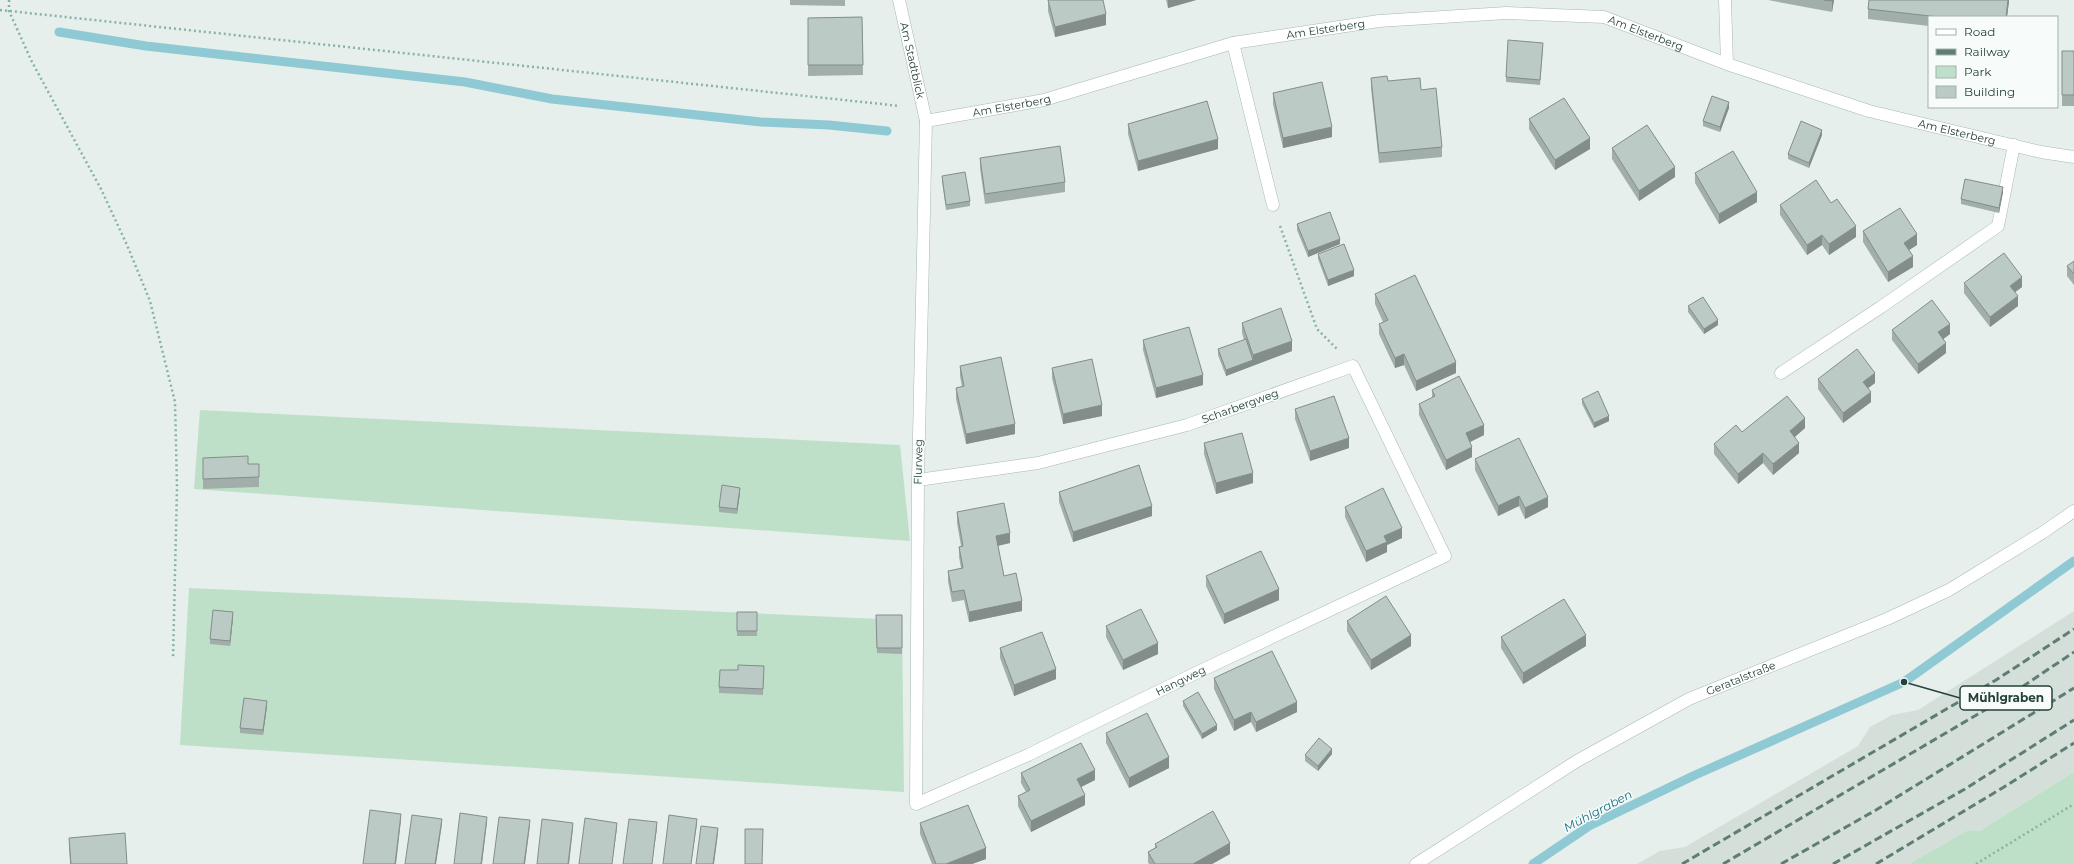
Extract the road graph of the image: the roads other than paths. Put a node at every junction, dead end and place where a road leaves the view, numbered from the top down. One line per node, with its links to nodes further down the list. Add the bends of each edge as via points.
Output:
1 (899, 0): 5 (street, Am Stadtblick)
2 (1726, 0): 4 (street)
3 (1233, 44): 4 (street, Am Elsterberg, via 1379,21 1514,13 1604,17); 5 (street, Am Elsterberg, via 1044,100); 8 (street)
4 (1727, 64): 6 (street, Am Elsterberg, via 1869,111)
5 (926, 121): 10 (street, Flurweg)
6 (2014, 146): 7 (street, Am Elsterberg); 9 (street, via 1998,226 1881,308)
7 (2074, 157)
8 (1273, 205)
9 (1781, 373)
10 (918, 480): 12 (street, Scharbergweg, via 1038,463 1187,425 1353,366); 13 (street, Flurweg)
11 (2074, 511): 14 (street, Geratalstraße, via 1949,590 1887,619 1689,700 1577,761)
12 (1445, 556): 13 (street, Hangweg, via 1028,755)
13 (916, 804)
14 (1416, 864)

